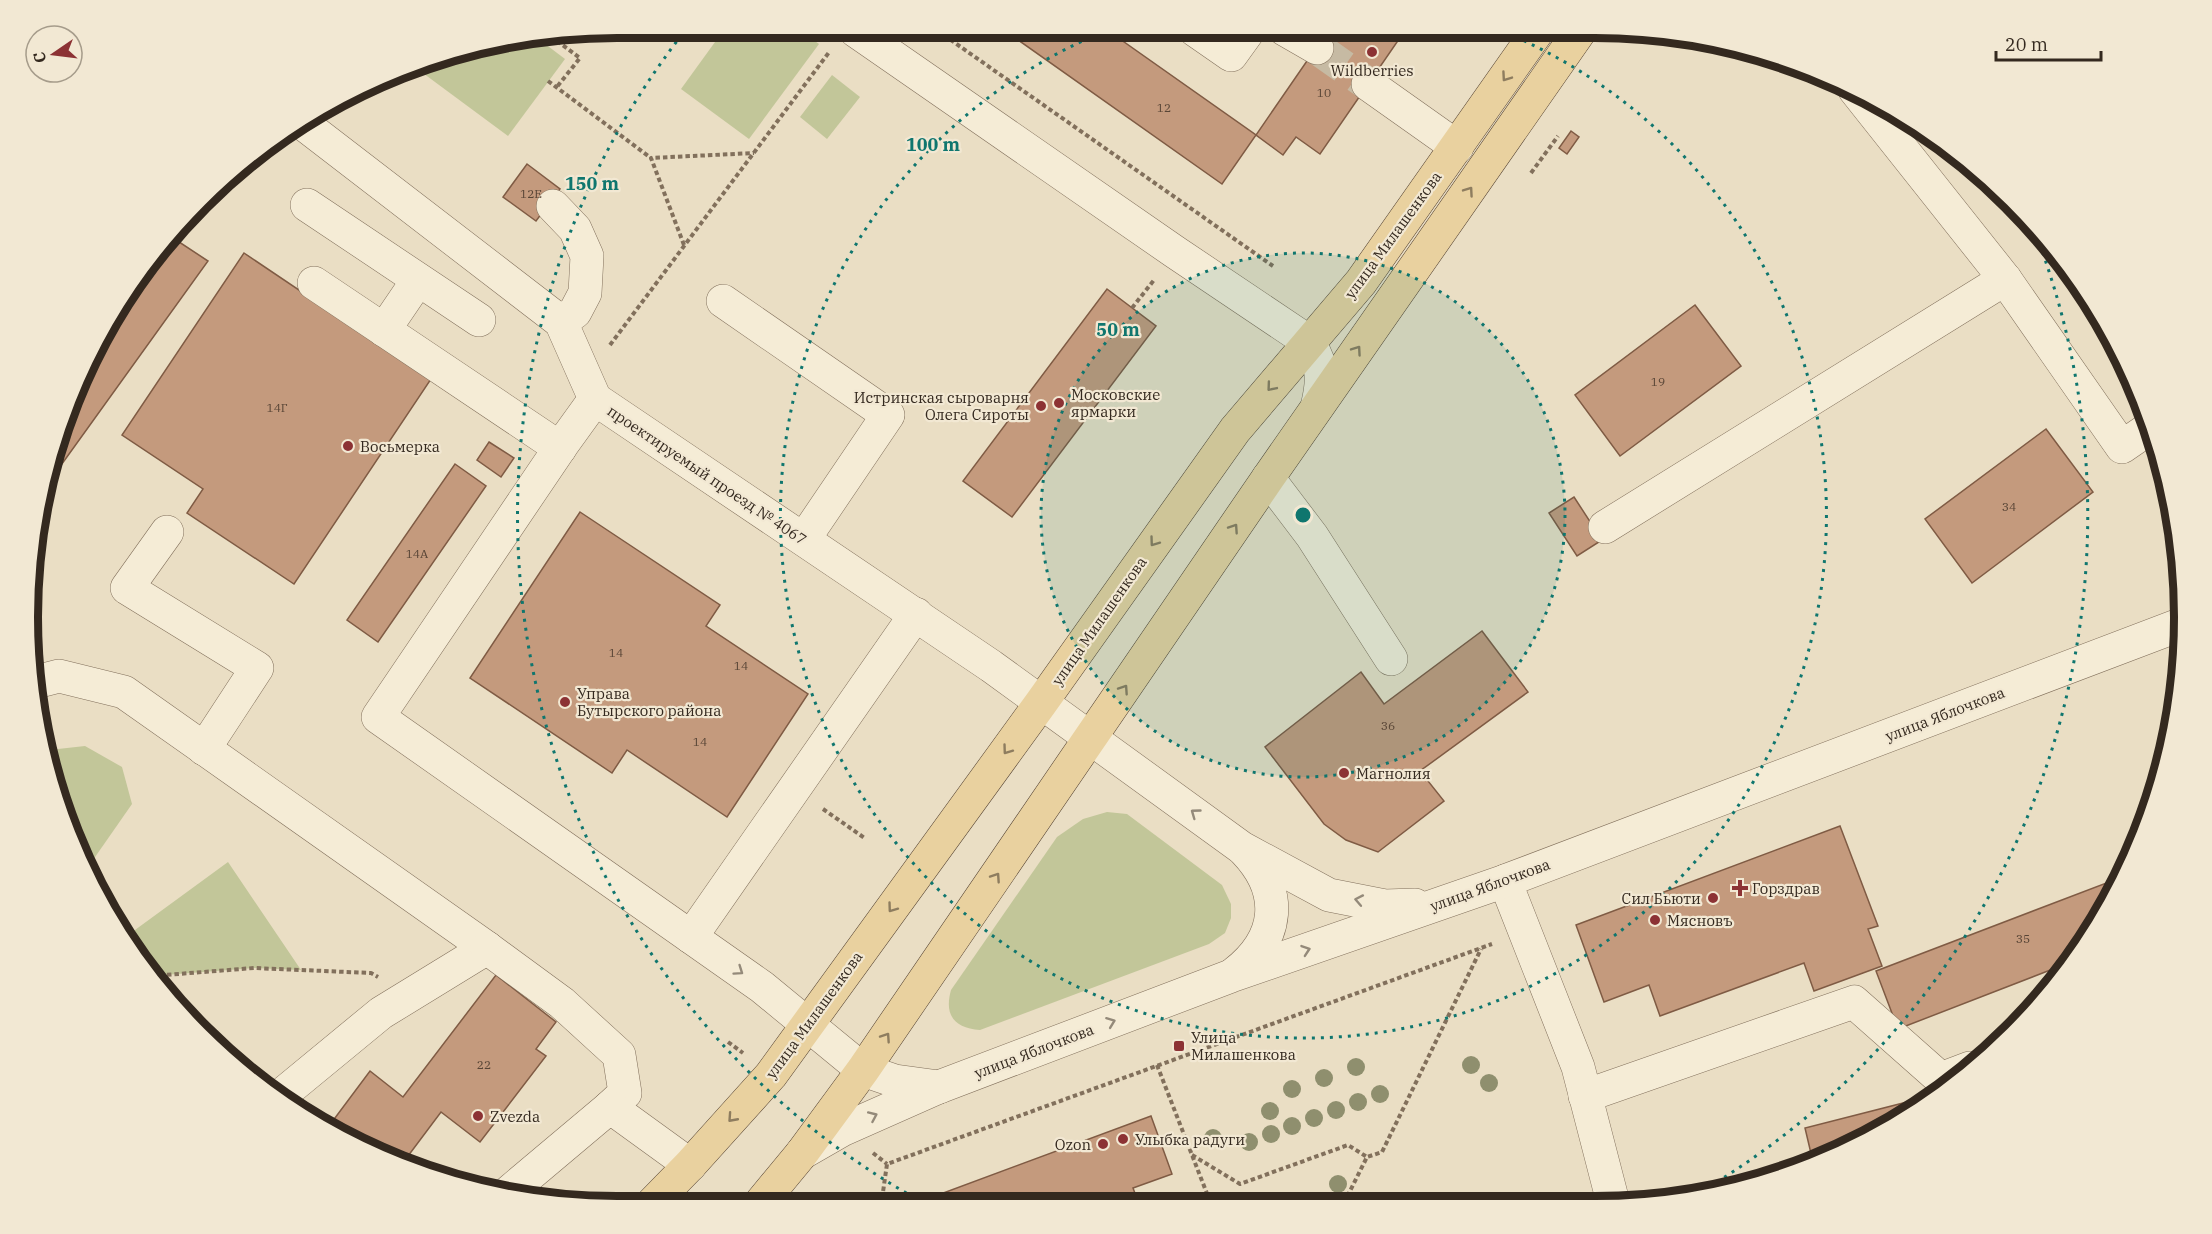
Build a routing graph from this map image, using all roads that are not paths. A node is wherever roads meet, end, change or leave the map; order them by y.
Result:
1 (1207, 38) edge
2 (1243, 38) edge
3 (1299, 38) edge
4 (1533, 38) edge
5 (1575, 38) edge
6 (862, 39) edge
7 (1317, 48) tunnel mouth
8 (1368, 84) tunnel mouth
9 (1867, 106) edge
10 (308, 127) edge
11 (1457, 147) junction
12 (307, 206) dead end
13 (553, 206) dead end
14 (2005, 279) junction
15 (418, 280) junction
16 (314, 283) dead end
17 (723, 301) dead end
18 (479, 321) dead end
19 (561, 322) junction
20 (384, 330) junction
21 (1309, 342) junction
22 (595, 399) junction
23 (1317, 407) junction
24 (2144, 432) edge
25 (560, 448) junction
26 (1268, 478) junction
27 (1605, 526) dead end
28 (167, 532) dead end
29 (804, 539) junction
30 (916, 614) junction
31 (2174, 627) edge
32 (1390, 659) dead end
33 (41, 681) edge
34 (1041, 703) junction
35 (1091, 738) junction
36 (204, 749) junction
37 (1242, 848) junction
38 (1505, 881) junction
39 (1438, 904) junction
40 (691, 937) junction
41 (487, 948) junction
42 (1231, 976) junction
43 (808, 1024) junction
44 (863, 1070) junction
45 (1949, 1076) edge
46 (939, 1087) junction
47 (285, 1092) edge
48 (1585, 1096) junction
49 (610, 1107) junction
50 (802, 1153) junction
51 (690, 1165) junction
52 (515, 1187) edge
53 (660, 1196) edge
54 (768, 1196) edge
55 (1611, 1196) edge

1 - 2 street
3 - 7 street
4 -> 11 main road, улица Милашенкова
23 -> 5 main road
6 - 21 street
8 - 11 street
9 - 14 street
10 - 19 street, проектируемый проезд № 4067
11 - 21 main road, улица Милашенкова
12 - 15 street
13 - 19 street
14 - 24 street
14 - 27 street
15 - 18 street
15 - 20 street
16 - 20 street
17 - 29 street
19 - 22 street, проектируемый проезд № 4067
20 - 25 street
21 - 23 street
21 -> 34 main road, улица Милашенкова
22 - 25 street
22 - 29 street, проектируемый проезд № 4067
23 - 26 main road
25 - 40 street
26 - 32 street
35 -> 26 main road
28 - 36 street
29 - 30 street, проектируемый проезд № 4067
30 - 34 street, проектируемый проезд № 4067
30 - 40 street
31 - 38 street, улица Яблочкова
33 - 36 street
34 - 35 street, проектируемый проезд № 4067
34 -> 43 main road, улица Милашенкова
37 -> 35 street, проектируемый проезд № 4067
44 -> 35 main road
36 - 41 street
39 -> 37 street
37 - 42 street
38 - 39 street, улица Яблочкова
38 - 48 street
42 -> 39 street, улица Яблочкова
40 -> 43 street
41 - 47 street
41 - 49 street
46 -> 42 street, улица Яблочкова
43 - 44 street
43 -> 51 main road, улица Милашенкова
44 - 46 street
44 - 50 main road
45 - 48 street
50 -> 46 street, улица Яблочкова
48 - 55 street
49 - 51 street
49 - 52 street
50 - 54 main road
51 - 53 main road, улица Милашенкова

